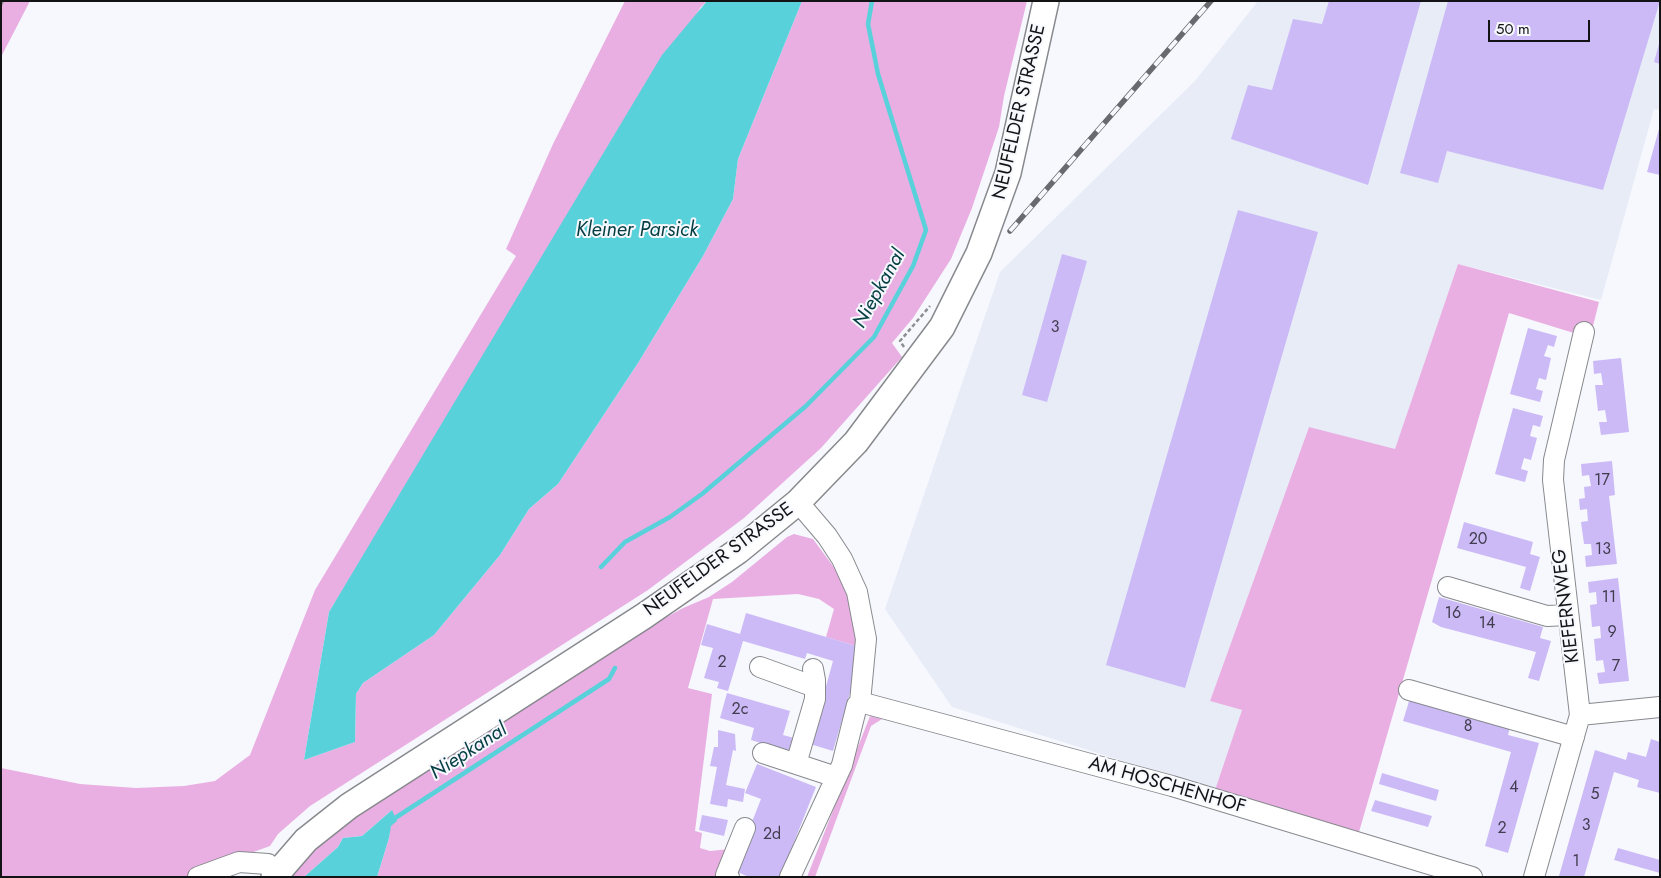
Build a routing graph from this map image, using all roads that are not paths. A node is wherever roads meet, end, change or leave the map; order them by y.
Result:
1 (1046, 1) edge
2 (1584, 332) dead end
3 (798, 502) junction
4 (1448, 587) dead end
5 (1568, 615) junction
6 (760, 667) dead end
7 (1409, 690) dead end
8 (860, 702) junction
9 (1660, 707) edge
10 (1580, 715) junction
11 (1574, 737) junction
12 (763, 753) dead end
13 (796, 764) junction
14 (836, 777) junction
15 (745, 828) dead end
16 (275, 875) edge
17 (198, 877) edge
18 (729, 877) edge
19 (790, 877) edge
20 (1472, 877) edge
21 (1534, 877) edge

1 - 3 main road, NEUFELDER STRASSE
2 - 5 street, KIEFERNWEG
3 - 8 street
3 - 16 main road, NEUFELDER STRASSE
4 - 5 street
5 - 10 street, KIEFERNWEG
6 - 13 street
7 - 11 street
8 - 14 street
8 - 20 street, AM HOSCHENHOF
9 - 10 street
10 - 11 street, KIEFERNWEG
11 - 21 street, KIEFERNWEG
12 - 13 street
13 - 14 street
14 - 19 street
15 - 18 street
16 - 17 street

